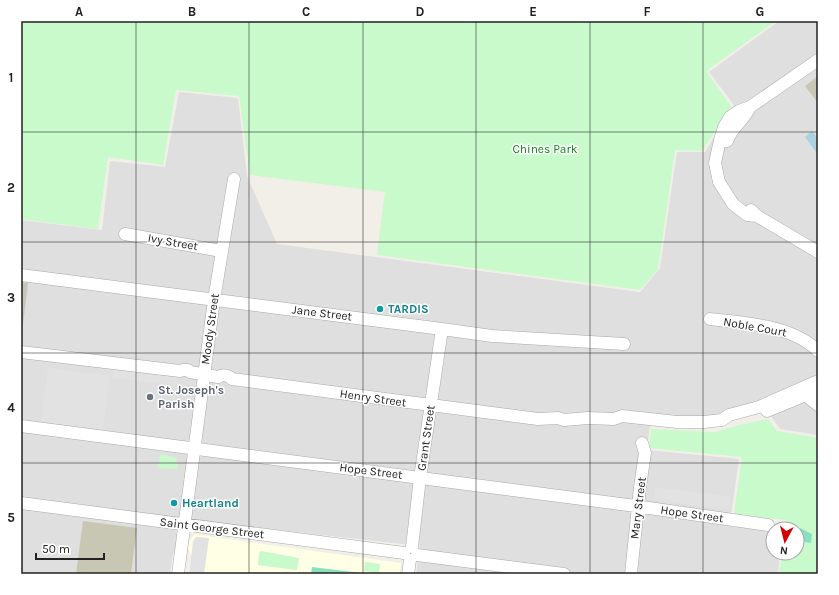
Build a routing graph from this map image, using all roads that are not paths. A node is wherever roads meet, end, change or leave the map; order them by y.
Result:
1 (818, 60) edge
2 (234, 179) dead end
3 (125, 234) dead end
4 (221, 251) junction
5 (818, 252) edge
6 (21, 274) edge
7 (214, 300) junction
8 (710, 319) dead end
9 (442, 329) junction
10 (624, 344) dead end
11 (818, 351) edge
12 (21, 352) edge
13 (204, 374) junction
14 (818, 380) edge
15 (818, 390) edge
16 (805, 396) junction
17 (430, 405) junction
18 (818, 405) edge
19 (722, 420) junction
20 (21, 426) edge
21 (642, 442) dead end
22 (195, 449) junction
23 (420, 478) junction
24 (21, 503) edge
25 (638, 507) junction
26 (184, 524) junction
27 (765, 525) edge
28 (411, 554) junction
29 (178, 574) edge
30 (408, 574) edge
31 (564, 574) edge
32 (631, 574) edge

1 - 5 street
2 - 4 street, Moody Street
3 - 4 street, Ivy Street
4 - 7 street, Moody Street
6 - 7 street, Jane Street
7 - 9 street, Jane Street
7 - 13 street, Moody Street
8 - 11 street, Noble Court
9 - 10 street, Jane Street
9 - 17 street, Grant Street
12 - 13 street, Henry Street
13 - 17 street, Henry Street
13 - 22 street, Moody Street
14 - 19 street
15 - 16 street
16 - 18 street
16 - 19 street
17 - 19 street, Henry Street
17 - 23 street, Grant Street
20 - 22 street, Hope Street
21 - 25 street, Mary Street
22 - 23 street, Hope Street
22 - 26 street, Moody Street
23 - 25 street, Hope Street
23 - 28 street, Grant Street
24 - 26 street, Saint George Street
25 - 27 street, Hope Street
25 - 32 street, Mary Street
26 - 28 street, Saint George Street
26 - 29 street, Moody Street
28 - 30 street, Grant Street
28 - 31 street, Saint George Street

